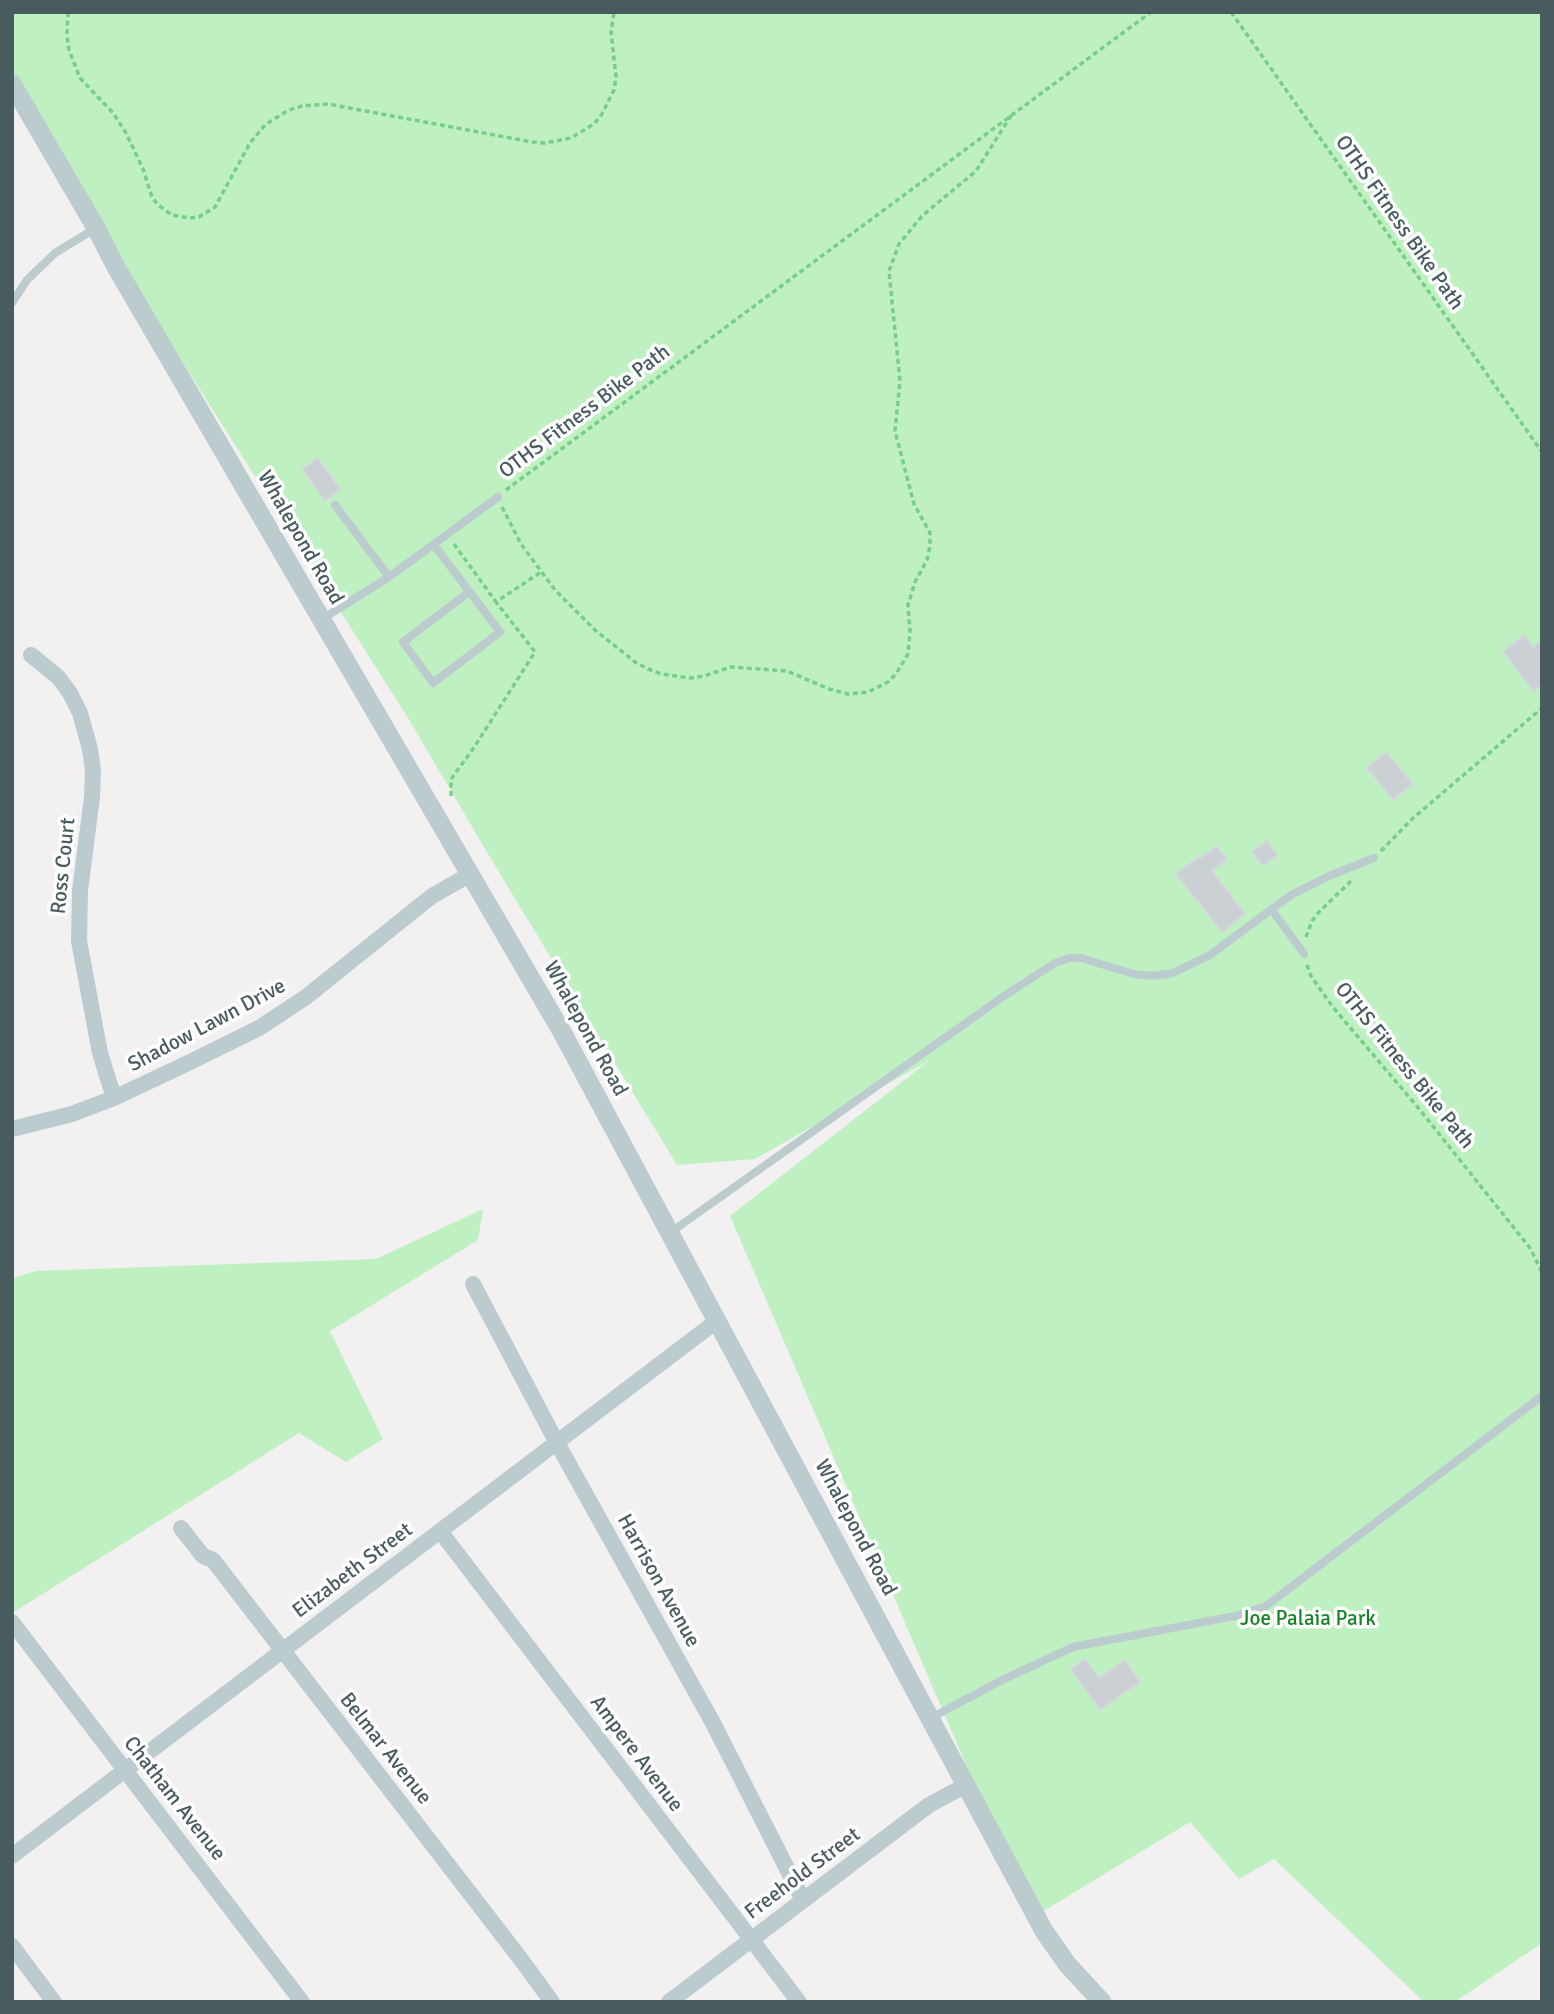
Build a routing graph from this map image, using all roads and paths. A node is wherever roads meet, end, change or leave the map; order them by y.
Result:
1 (68, 12) edge
2 (614, 12) edge
3 (1151, 12) edge
4 (1231, 12) edge
5 (12, 84) edge
6 (1012, 114) junction
7 (96, 228) junction
8 (12, 303) edge
9 (1542, 452) edge
10 (498, 496) junction
11 (335, 505) dead end
12 (447, 535) junction
13 (434, 545) junction
14 (541, 572) junction
15 (389, 577) junction
16 (469, 592) junction
17 (496, 602) junction
18 (322, 620) junction
19 (31, 656) dead end
20 (1542, 708) edge
21 (451, 796) dead end
22 (1374, 858) junction
23 (469, 875) junction
24 (1272, 910) junction
25 (1304, 954) junction
26 (114, 1098) junction
27 (12, 1129) edge
28 (670, 1232) junction
29 (1542, 1272) edge
30 (473, 1284) dead end
31 (718, 1320) junction
32 (1542, 1396) edge
33 (557, 1443) junction
34 (181, 1528) dead end
35 (440, 1531) junction
36 (12, 1622) edge
37 (282, 1651) junction
38 (930, 1718) junction
39 (125, 1770) junction
40 (966, 1785) junction
41 (12, 1856) edge
42 (803, 1900) junction
43 (751, 1939) junction
44 (12, 1946) edge
45 (54, 2002) edge
46 (302, 2002) edge
47 (552, 2002) edge
48 (669, 2002) edge
49 (799, 2002) edge
50 (1102, 2002) edge

1 - 2 path
3 - 6 path, OTHS Fitness Bike Path
4 - 9 path, OTHS Fitness Bike Path
5 - 7 street, Whalepond Road
6 - 10 path, OTHS Fitness Bike Path
6 - 14 path, OTHS Fitness Bike Path
7 - 8 lane
7 - 18 street, Whalepond Road
10 - 12 lane
10 - 14 path, OTHS Fitness Bike Path
11 - 15 lane
12 - 13 lane
12 - 17 path
13 - 15 lane
13 - 16 lane
14 - 17 path
15 - 18 lane
16 - 16 lane
17 - 21 path
18 - 23 street, Whalepond Road
19 - 26 street, Ross Court
20 - 22 path
22 - 24 lane
22 - 25 path
23 - 26 street, Shadow Lawn Drive
23 - 28 street, Whalepond Road
24 - 25 lane
24 - 28 lane
25 - 29 path, OTHS Fitness Bike Path
26 - 27 street, Shadow Lawn Drive
28 - 31 street, Whalepond Road
30 - 33 street, Harrison Avenue
31 - 33 street, Elizabeth Street
31 - 38 street, Whalepond Road
32 - 38 lane
33 - 35 street, Elizabeth Street
33 - 42 street, Harrison Avenue
34 - 37 street, Belmar Avenue
35 - 37 street, Elizabeth Street
35 - 43 street, Ampere Avenue
36 - 39 street, Chatham Avenue
37 - 39 street, Elizabeth Street
37 - 47 street, Belmar Avenue
38 - 40 street, Whalepond Road
39 - 41 street, Elizabeth Street
39 - 46 street, Chatham Avenue
40 - 42 street, Freehold Street
40 - 50 street, Whalepond Road
42 - 43 street, Freehold Street
43 - 48 street, Freehold Street
43 - 49 street, Ampere Avenue
44 - 45 street

